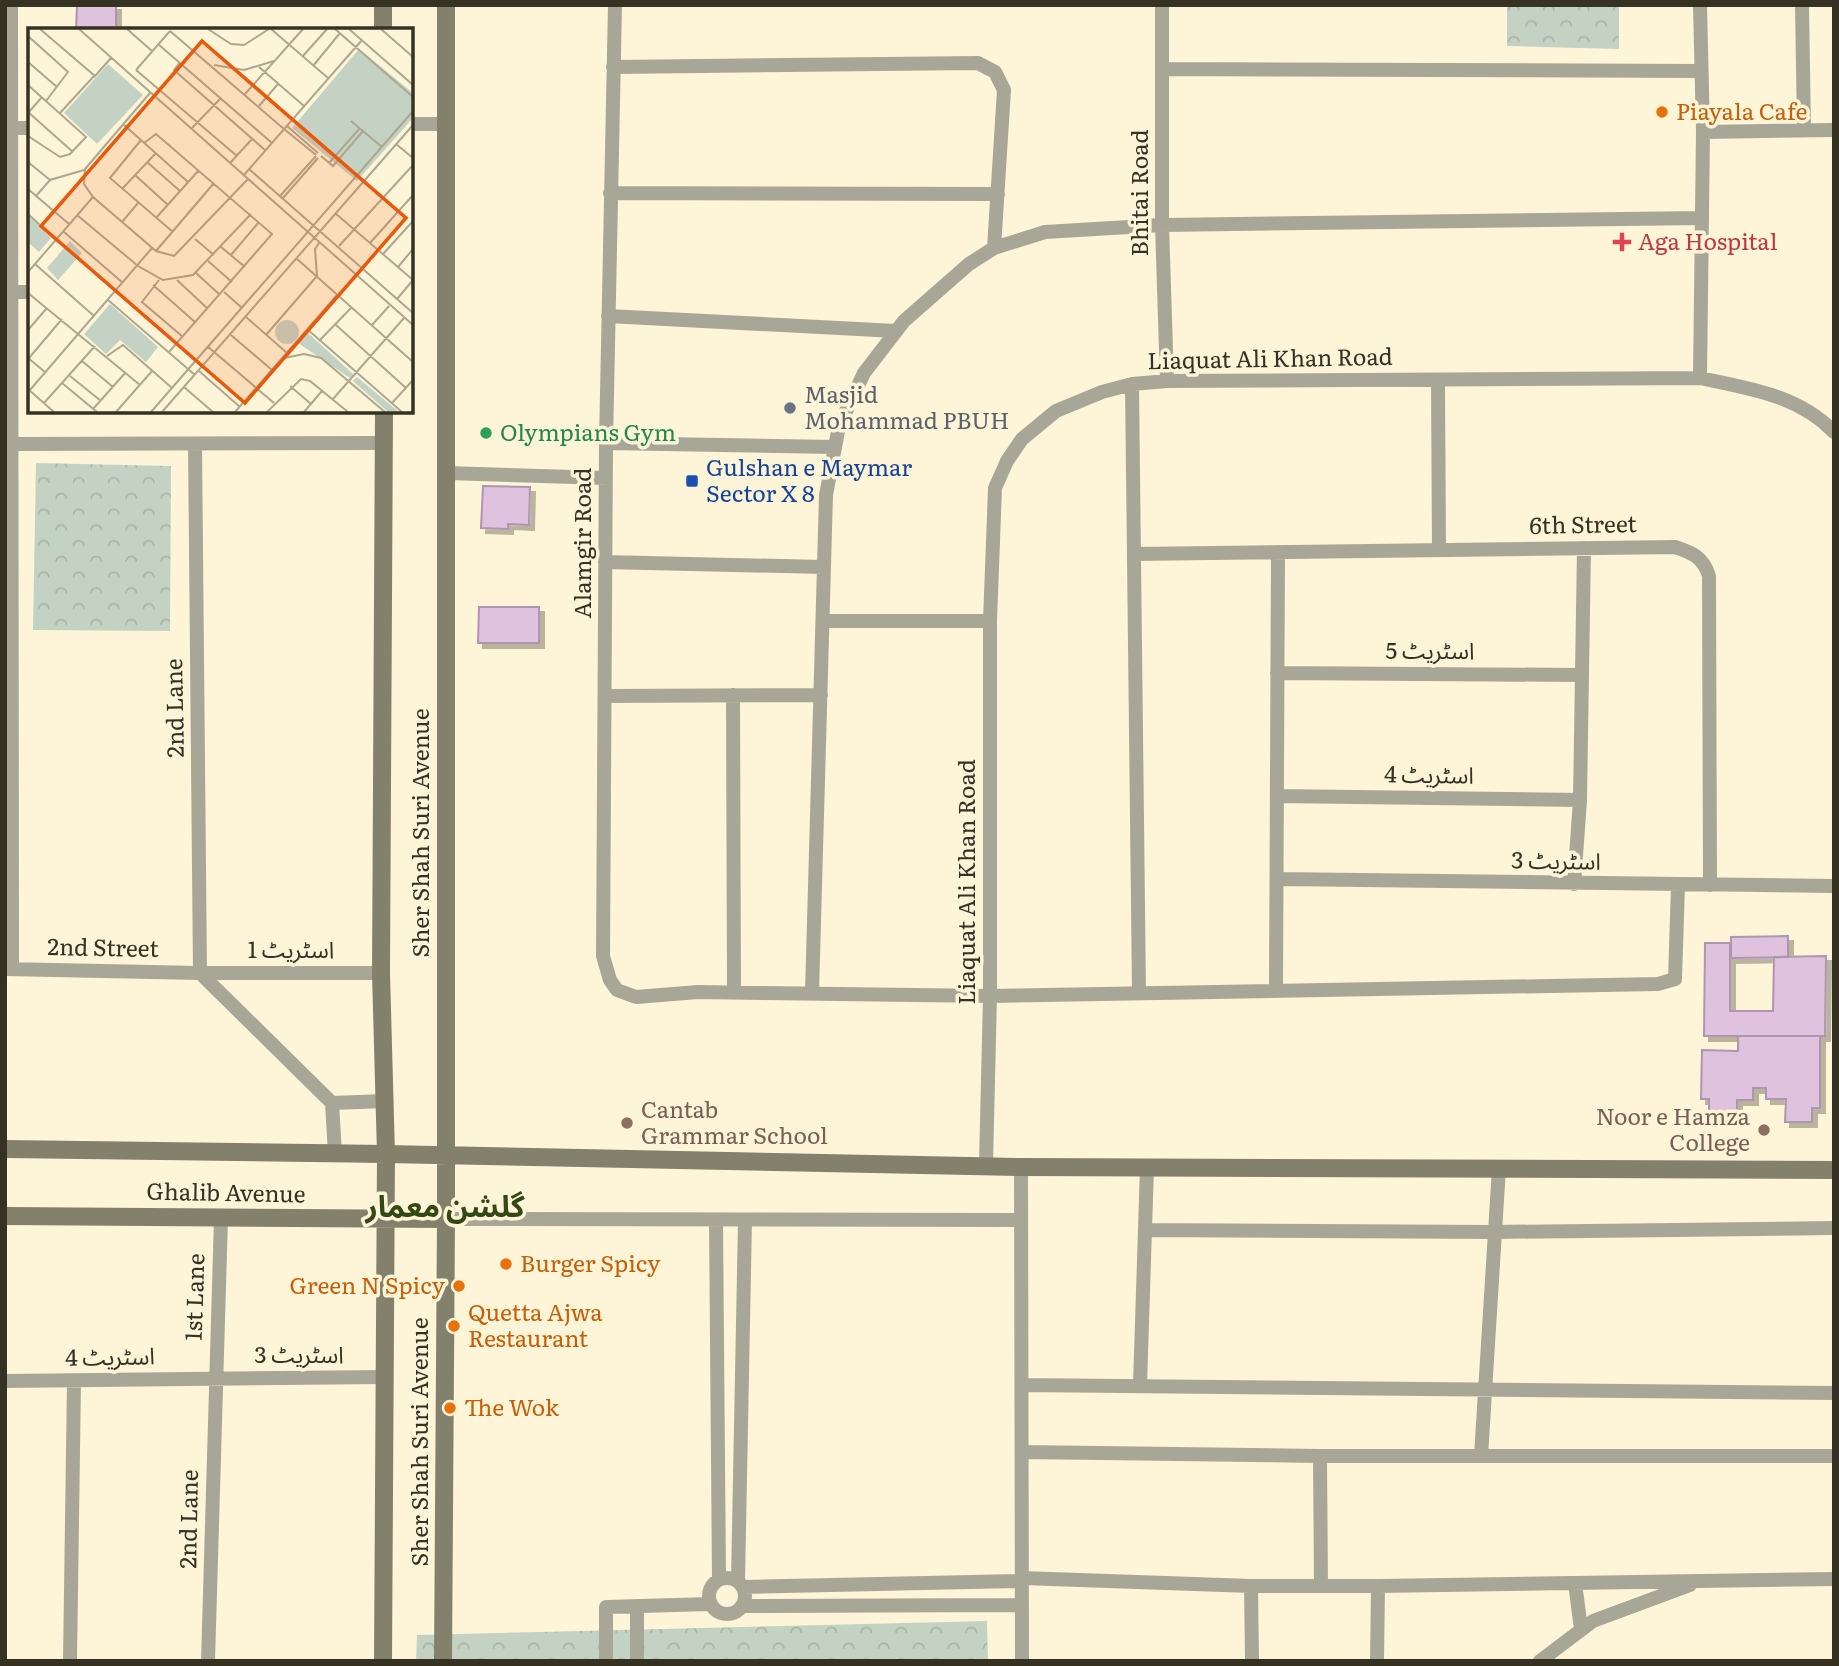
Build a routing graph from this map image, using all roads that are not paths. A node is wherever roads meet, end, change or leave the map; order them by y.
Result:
1 (11, 5) edge
2 (383, 5) edge
3 (446, 5) edge
4 (615, 5) edge
5 (1162, 5) edge
6 (1700, 5) edge
7 (1802, 5) edge
8 (383, 28) edge
9 (613, 67) junction
10 (1162, 69) junction
11 (1701, 71) junction
12 (413, 124) edge
13 (447, 124) junction
14 (8, 128) edge
15 (28, 128) edge
16 (1804, 130) junction
17 (1834, 130) edge
18 (1703, 132) junction
19 (610, 193) junction
20 (998, 194) junction
21 (1701, 218) junction
22 (1162, 225) junction
23 (994, 248) junction
24 (12, 292) junction
25 (28, 292) edge
26 (608, 316) junction
27 (897, 331) junction
28 (1700, 378) junction
29 (1437, 380) junction
30 (1167, 381) junction
31 (1132, 384) junction
32 (8, 398) edge
33 (384, 413) edge
34 (1834, 432) edge
35 (384, 443) junction
36 (606, 443) junction
37 (12, 444) junction
38 (195, 444) junction
39 (835, 447) junction
40 (447, 473) junction
41 (606, 478) junction
42 (9, 527) edge
43 (1584, 548) junction
44 (1439, 550) junction
45 (1278, 552) junction
46 (1134, 554) junction
47 (605, 562) junction
48 (824, 567) junction
49 (822, 621) junction
50 (990, 621) junction
51 (9, 656) edge
52 (1277, 673) junction
53 (1582, 675) junction
54 (733, 695) junction
55 (821, 695) junction
56 (605, 696) junction
57 (1278, 796) junction
58 (1580, 800) junction
59 (1278, 879) junction
60 (1574, 884) junction
61 (1678, 885) junction
62 (1710, 885) junction
63 (1834, 886) edge
64 (9, 969) edge
65 (200, 973) junction
66 (382, 973) junction
67 (1276, 990) junction
68 (734, 993) junction
69 (812, 993) junction
70 (1139, 993) junction
71 (990, 996) junction
72 (385, 1101) junction
73 (332, 1103) junction
74 (5, 1149) edge
75 (335, 1154) junction
76 (386, 1154) junction
77 (445, 1156) junction
78 (986, 1164) junction
79 (1021, 1167) junction
80 (1147, 1167) junction
81 (1499, 1168) junction
82 (1834, 1170) edge
83 (5, 1216) edge
84 (221, 1218) junction
85 (385, 1219) junction
86 (446, 1219) junction
87 (716, 1220) junction
88 (744, 1220) junction
89 (1021, 1220) junction
90 (1834, 1228) edge
91 (1145, 1230) junction
92 (1494, 1232) junction
93 (384, 1377) junction
94 (215, 1378) junction
95 (5, 1381) edge
96 (74, 1381) junction
97 (1021, 1385) junction
98 (1140, 1385) junction
99 (1483, 1388) junction
100 (1834, 1393) edge
101 (1022, 1452) junction
102 (1320, 1456) junction
103 (1481, 1456) junction
104 (1834, 1456) edge
105 (1834, 1578) edge
106 (719, 1579) junction
107 (1022, 1580) junction
108 (1701, 1581) junction
109 (1575, 1583) junction
110 (741, 1584) junction
111 (1251, 1586) junction
112 (1321, 1586) junction
113 (1378, 1586) junction
114 (710, 1604) junction
115 (1022, 1605) junction
116 (637, 1606) junction
117 (742, 1606) junction
118 (1581, 1629) junction
119 (70, 1661) edge
120 (208, 1661) edge
121 (383, 1661) edge
122 (443, 1661) edge
123 (606, 1661) edge
124 (637, 1661) edge
125 (1022, 1661) edge
126 (1252, 1661) edge
127 (1377, 1661) edge
128 (1540, 1661) edge

1 - 14 street
2 - 8 street
3 - 13 street, Sher Shah Suri Avenue
4 - 9 street, Alamgir Road
5 - 10 street, Bhitai Road
6 - 11 street
7 - 16 street
9 - 19 street, Alamgir Road
9 - 20 street
10 - 11 street
10 - 22 street, Bhitai Road
11 - 18 street
12 - 13 street
13 - 40 street, Sher Shah Suri Avenue
14 - 15 street
14 - 24 street
16 - 17 street
16 - 18 street
18 - 21 street
19 - 20 street
19 - 26 street, Alamgir Road
20 - 23 street
21 - 22 street
21 - 28 street
22 - 23 street
22 - 30 street, Bhitai Road
23 - 27 street
24 - 25 street
24 - 32 street
26 - 27 street
26 - 36 street, Alamgir Road
27 - 39 street
28 - 29 street, Liaquat Ali Khan Road
28 - 34 street, Liaquat Ali Khan Road
29 - 30 street, Liaquat Ali Khan Road
29 - 44 street
30 - 31 street, Liaquat Ali Khan Road
31 - 46 street
31 - 50 street, Liaquat Ali Khan Road
32 - 37 street
33 - 35 street, Sher Shah Suri Avenue
35 - 38 street
35 - 66 street, Sher Shah Suri Avenue
36 - 39 street
36 - 41 street, Alamgir Road
37 - 38 street
37 - 42 street
38 - 65 street, 2nd Lane
39 - 48 street
40 - 41 street
40 - 77 street, Sher Shah Suri Avenue
41 - 47 street, Alamgir Road
42 - 51 street
43 - 44 street, 6th Street
43 - 53 street
43 - 62 street, 6th Street
44 - 45 street, 6th Street
45 - 46 street, 6th Street
45 - 52 street
46 - 70 street
47 - 48 street
47 - 56 street, Alamgir Road
48 - 49 street
49 - 50 street
49 - 55 street
50 - 71 street, Liaquat Ali Khan Road
51 - 64 street
52 - 53 street, اسٹریٹ 5
52 - 57 street
53 - 58 street
54 - 55 street
54 - 56 street
54 - 68 street
55 - 69 street
56 - 68 street, Alamgir Road
57 - 58 street, اسٹریٹ 4
57 - 59 street
58 - 60 street
59 - 60 street, اسٹریٹ 3
59 - 67 street
60 - 61 street, اسٹریٹ 3
61 - 62 street, اسٹریٹ 3
61 - 67 street
62 - 63 street, اسٹریٹ 3
64 - 65 street, 2nd Street
65 - 66 street, اسٹریٹ 1
65 - 73 street
66 - 72 street, Sher Shah Suri Avenue
67 - 70 street
68 - 69 street
69 - 71 street
70 - 71 street
71 - 78 street, Liaquat Ali Khan Road
72 - 73 street
72 - 76 street, Sher Shah Suri Avenue
73 - 75 street
74 - 75 street, Ghalib Avenue
75 - 76 street, Ghalib Avenue
76 - 77 street, Ghalib Avenue
76 - 85 street, Sher Shah Suri Avenue
77 - 78 street, Ghalib Avenue
77 - 86 street, Sher Shah Suri Avenue
78 - 79 street, Ghalib Avenue
79 - 80 street, Ghalib Avenue
79 - 89 street
80 - 81 street, Ghalib Avenue
80 - 91 street
81 - 82 street, Ghalib Avenue
81 - 92 street
83 - 84 street, Ghalib Avenue
84 - 85 street, Ghalib Avenue
84 - 94 street, 1st Lane
85 - 86 street, Ghalib Avenue
85 - 93 street, Sher Shah Suri Avenue
86 - 87 street
86 - 122 street, Sher Shah Suri Avenue
87 - 88 street
87 - 106 street
88 - 89 street
88 - 110 street
89 - 97 street
90 - 92 street
91 - 92 street
91 - 98 street
92 - 99 street
93 - 94 street, اسٹریٹ 3
93 - 121 street, Sher Shah Suri Avenue
94 - 96 street, اسٹریٹ 4
94 - 120 street, 2nd Lane
95 - 96 street, اسٹریٹ 4
96 - 119 street
97 - 98 street
97 - 101 street
98 - 99 street
99 - 100 street
99 - 103 street
101 - 102 street
101 - 107 street
102 - 103 street
102 - 112 street
103 - 104 street
105 - 108 street
106 - 110 street
106 - 114 street
107 - 110 street
107 - 111 street
107 - 115 street
108 - 109 street
108 - 118 street
109 - 113 street
109 - 118 street
110 - 117 street
111 - 112 street
111 - 126 street
112 - 113 street
113 - 127 street
114 - 116 street
114 - 117 street
115 - 117 street
115 - 125 street
116 - 123 street
116 - 124 street
118 - 128 street

